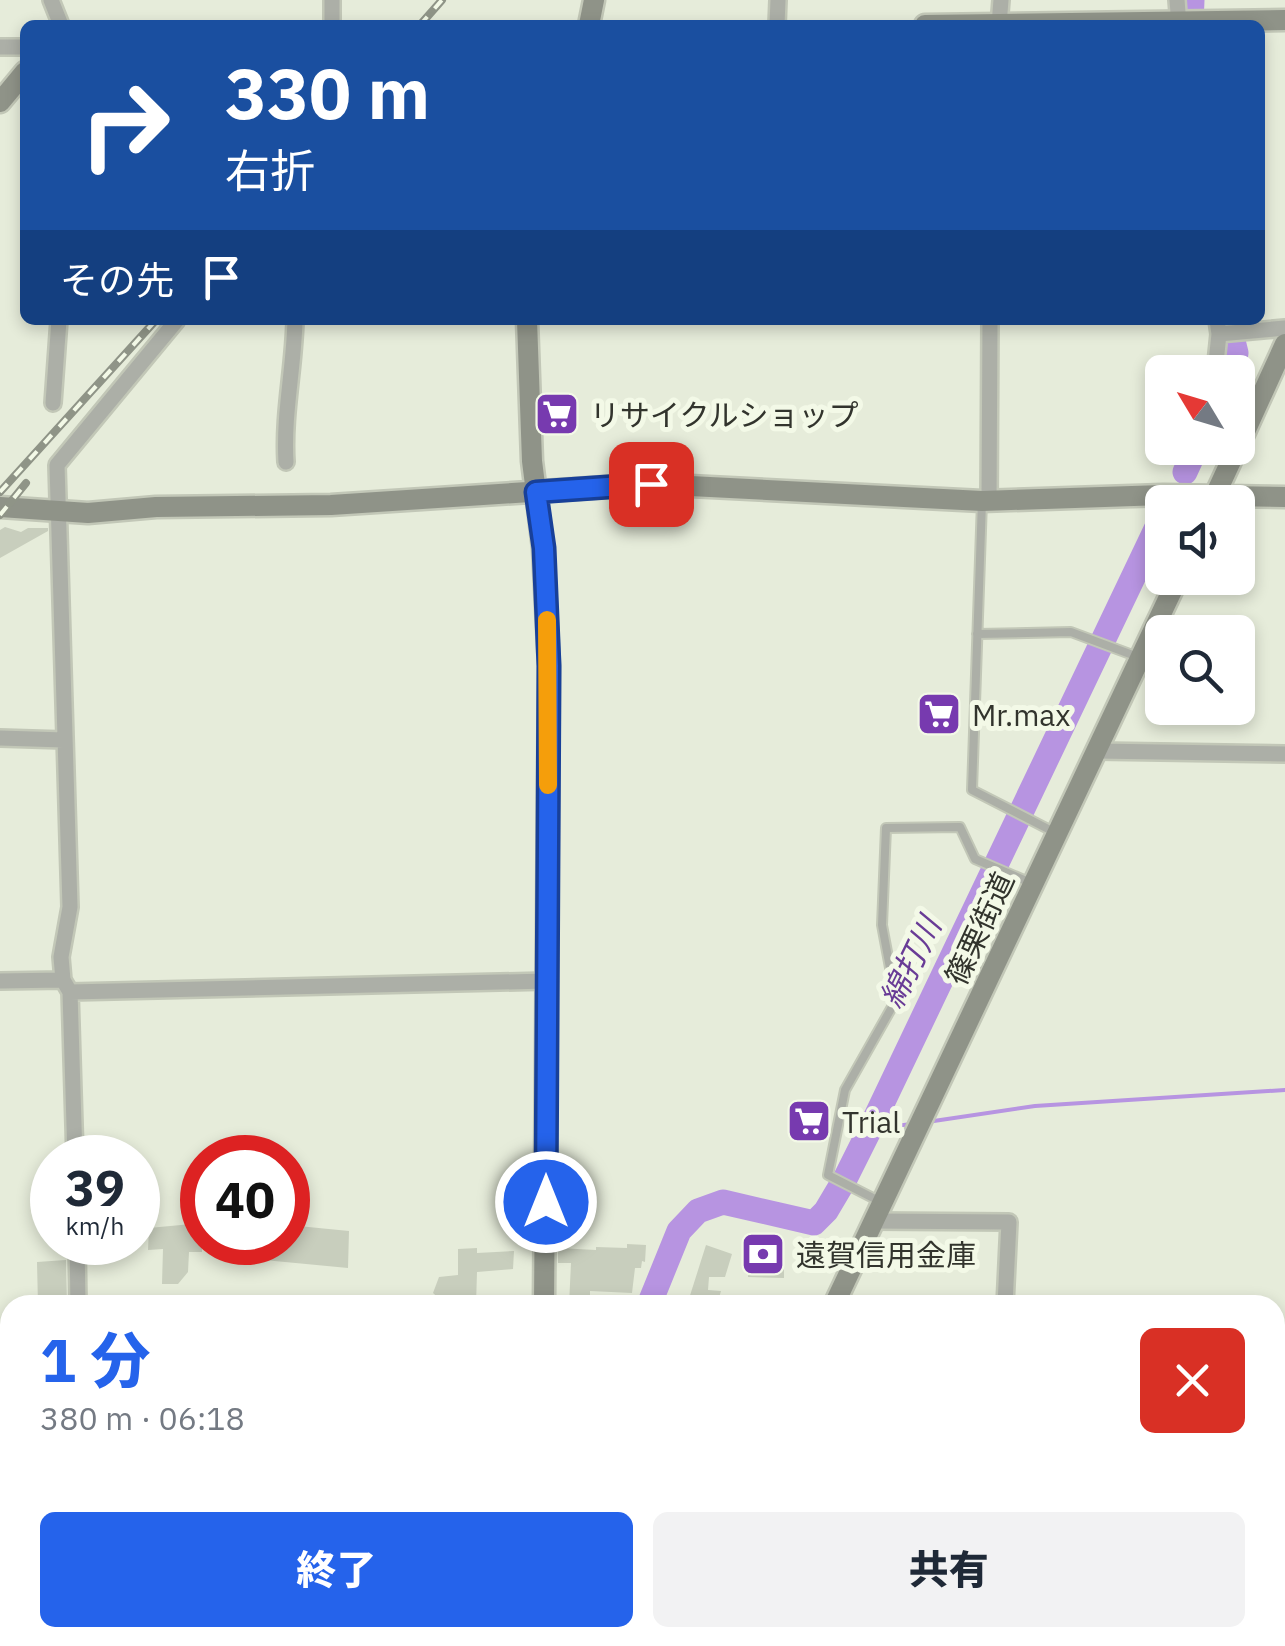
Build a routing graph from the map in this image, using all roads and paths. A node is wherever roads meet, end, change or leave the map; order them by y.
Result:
1 (1180, 16) edge
2 (1090, 20) edge
3 (1285, 20) edge
4 (20, 78) edge
5 (0, 102) edge
6 (58, 325) edge
7 (173, 325) edge
8 (295, 325) edge
9 (526, 325) edge
10 (990, 325) edge
11 (1285, 328) edge
12 (1224, 330) edge
13 (1285, 344) edge
14 (1219, 355) edge
15 (1255, 390) edge
16 (53, 403) dead end
17 (286, 462) dead end
18 (536, 492) junction
19 (1145, 497) edge
20 (1285, 497) edge
21 (1255, 498) edge
22 (985, 501) junction
23 (0, 507) edge
24 (60, 509) junction
25 (1170, 595) edge
26 (977, 634) junction
27 (1140, 658) junction
28 (0, 738) edge
29 (64, 740) junction
30 (1097, 751) junction
31 (1285, 754) edge
32 (1058, 834) junction
33 (1033, 884) junction
34 (0, 981) edge
35 (547, 982) junction
36 (67, 986) junction
37 (74, 1135) edge
38 (878, 1212) junction
39 (77, 1265) edge
40 (78, 1295) edge
41 (544, 1295) edge
42 (839, 1295) edge
43 (1006, 1295) edge

1 - 2 street
1 - 3 street
4 - 5 street
6 - 16 street
7 - 24 street
8 - 17 street
9 - 18 street
10 - 22 street
11 - 12 street
12 - 14 street
13 - 15 street
18 - 22 street
18 - 24 street
18 - 35 street
19 - 22 street
20 - 21 street
22 - 26 lane
23 - 24 street
24 - 29 street
25 - 27 street, 篠栗街道
26 - 27 lane
26 - 32 lane
27 - 30 street, 篠栗街道
28 - 29 street
29 - 36 street
30 - 31 street
30 - 32 street, 篠栗街道
32 - 33 street, 篠栗街道
33 - 38 street, 篠栗街道
33 - 38 lane
34 - 36 street
35 - 36 street
35 - 41 street
36 - 37 street
38 - 42 street, 篠栗街道
38 - 43 street
39 - 40 street

